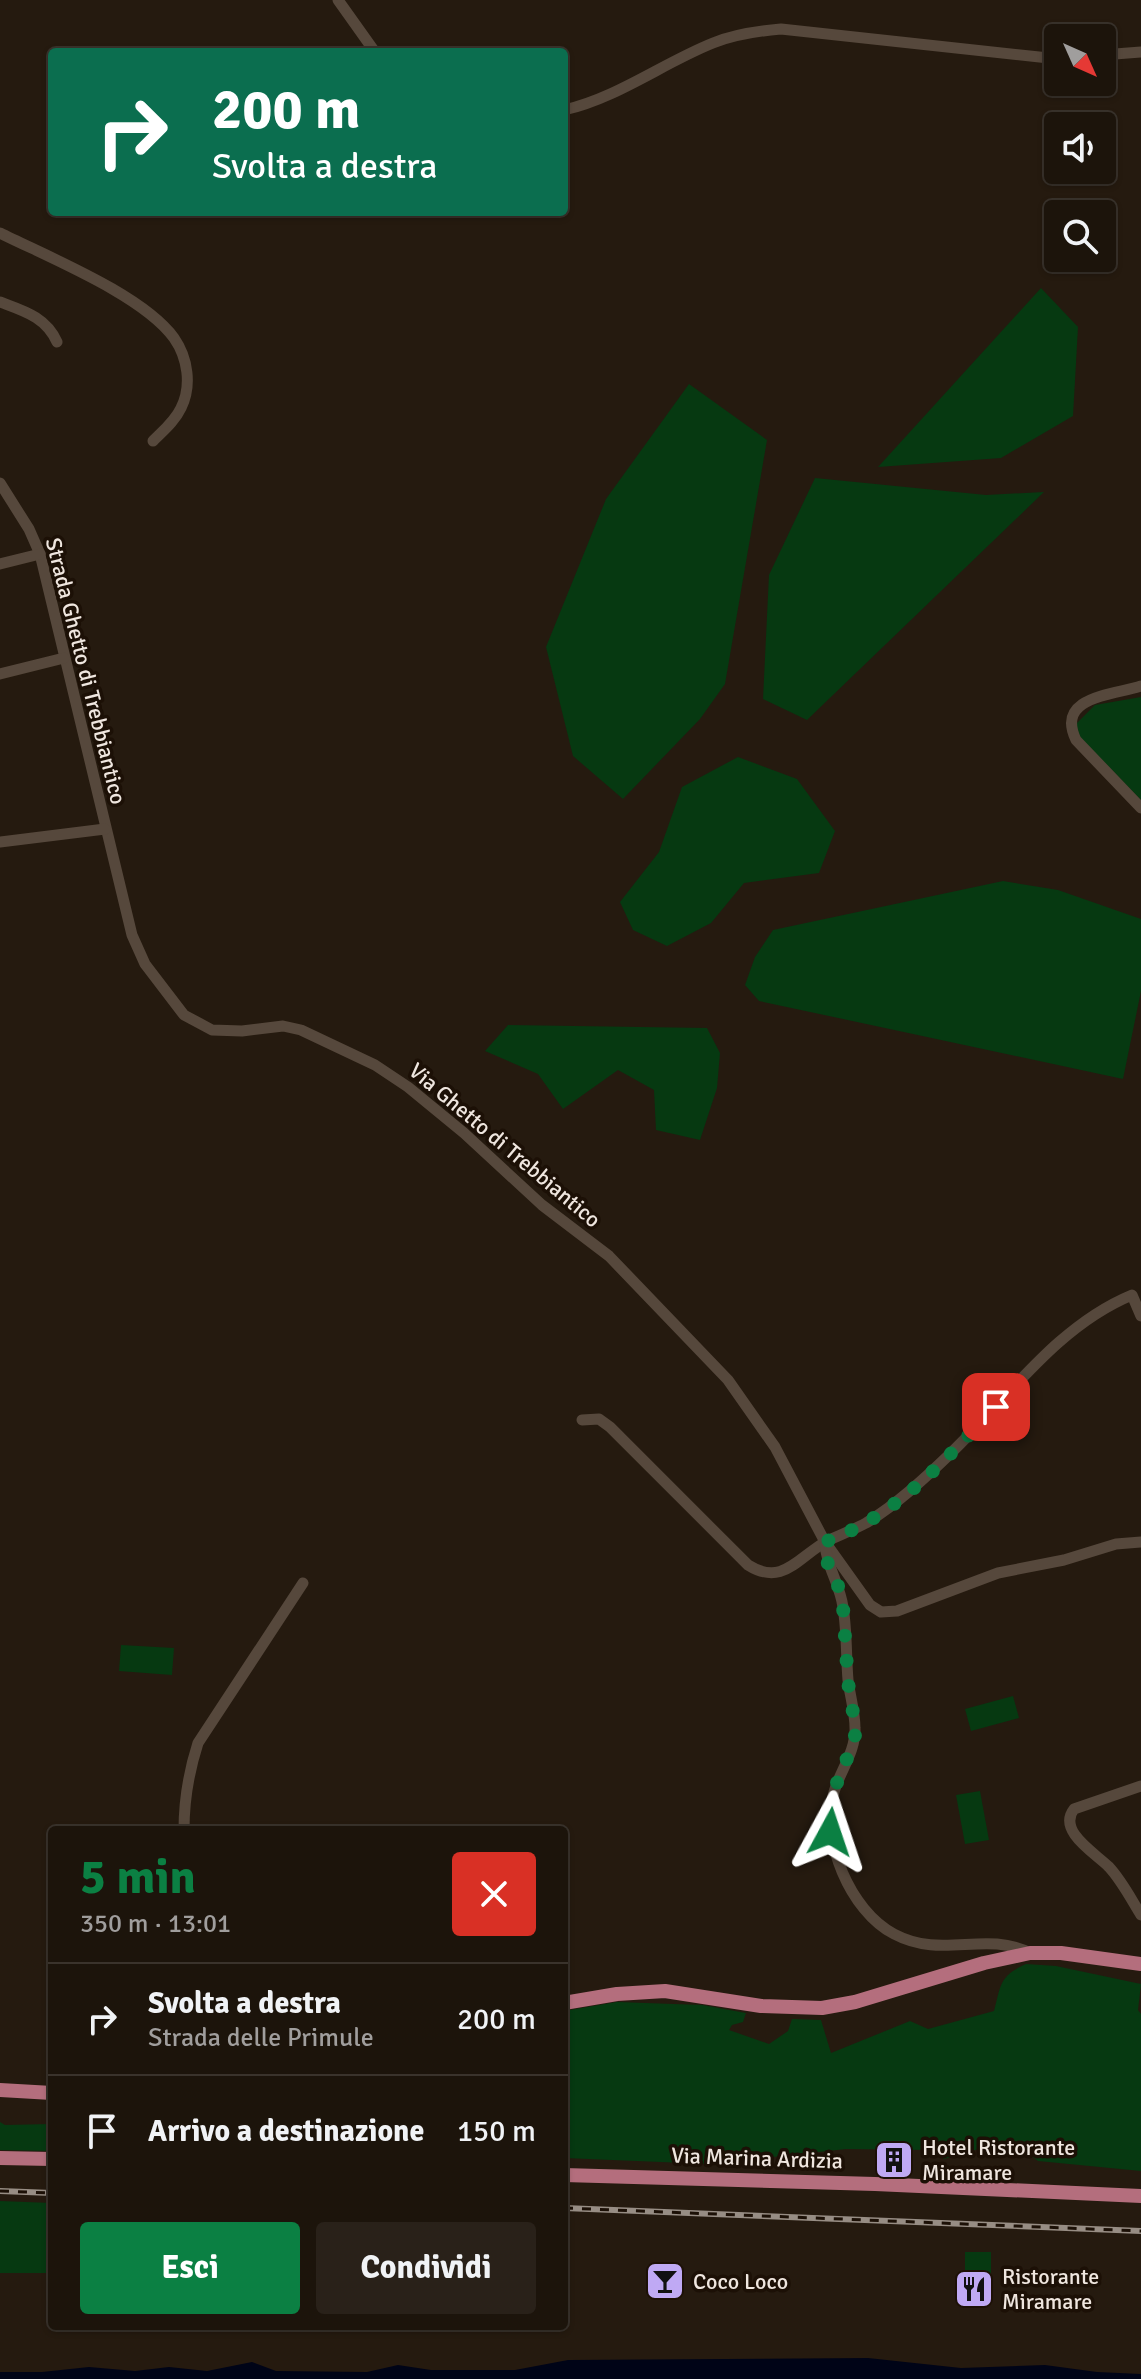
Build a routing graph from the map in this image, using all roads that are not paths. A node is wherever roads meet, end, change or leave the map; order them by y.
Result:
1 (338, 0) edge
2 (372, 48) edge
3 (1141, 52) edge
4 (1116, 54) edge
5 (1044, 57) edge
6 (568, 109) edge
7 (0, 233) edge
8 (0, 302) edge
9 (57, 342) dead end
10 (153, 441) dead end
11 (0, 483) edge
12 (40, 554) junction
13 (0, 564) edge
14 (64, 658) junction
15 (0, 674) edge
16 (1141, 686) edge
17 (1141, 808) edge
18 (105, 829) junction
19 (0, 842) edge
20 (1141, 1316) edge
21 (582, 1420) dead end
22 (825, 1542) junction
23 (1141, 1542) edge
24 (303, 1583) dead end
25 (1141, 1786) edge
26 (184, 1826) edge
27 (1141, 1915) edge
28 (1030, 1953) junction
29 (1141, 1964) edge
30 (568, 2002) edge
31 (0, 2090) edge
32 (48, 2093) edge
33 (0, 2158) edge
34 (48, 2159) edge
35 (568, 2175) edge
36 (1141, 2196) edge

1 - 2 street
3 - 4 street
5 - 6 street
7 - 10 street
8 - 9 street
11 - 12 street, Strada Ghetto di Trebbiantico
12 - 13 street
12 - 14 street, Strada Ghetto di Trebbiantico
14 - 15 street
14 - 18 street, Strada Ghetto di Trebbiantico
16 - 17 street
18 - 19 street
18 - 22 street, Via Ghetto di Trebbiantico
20 - 22 street
21 - 22 street
22 - 23 street
22 - 28 street
24 - 26 street
25 - 27 street
28 - 29 main road
28 - 30 main road
31 - 32 main road
33 - 34 main road
35 - 36 main road, Via Marina Ardizia

